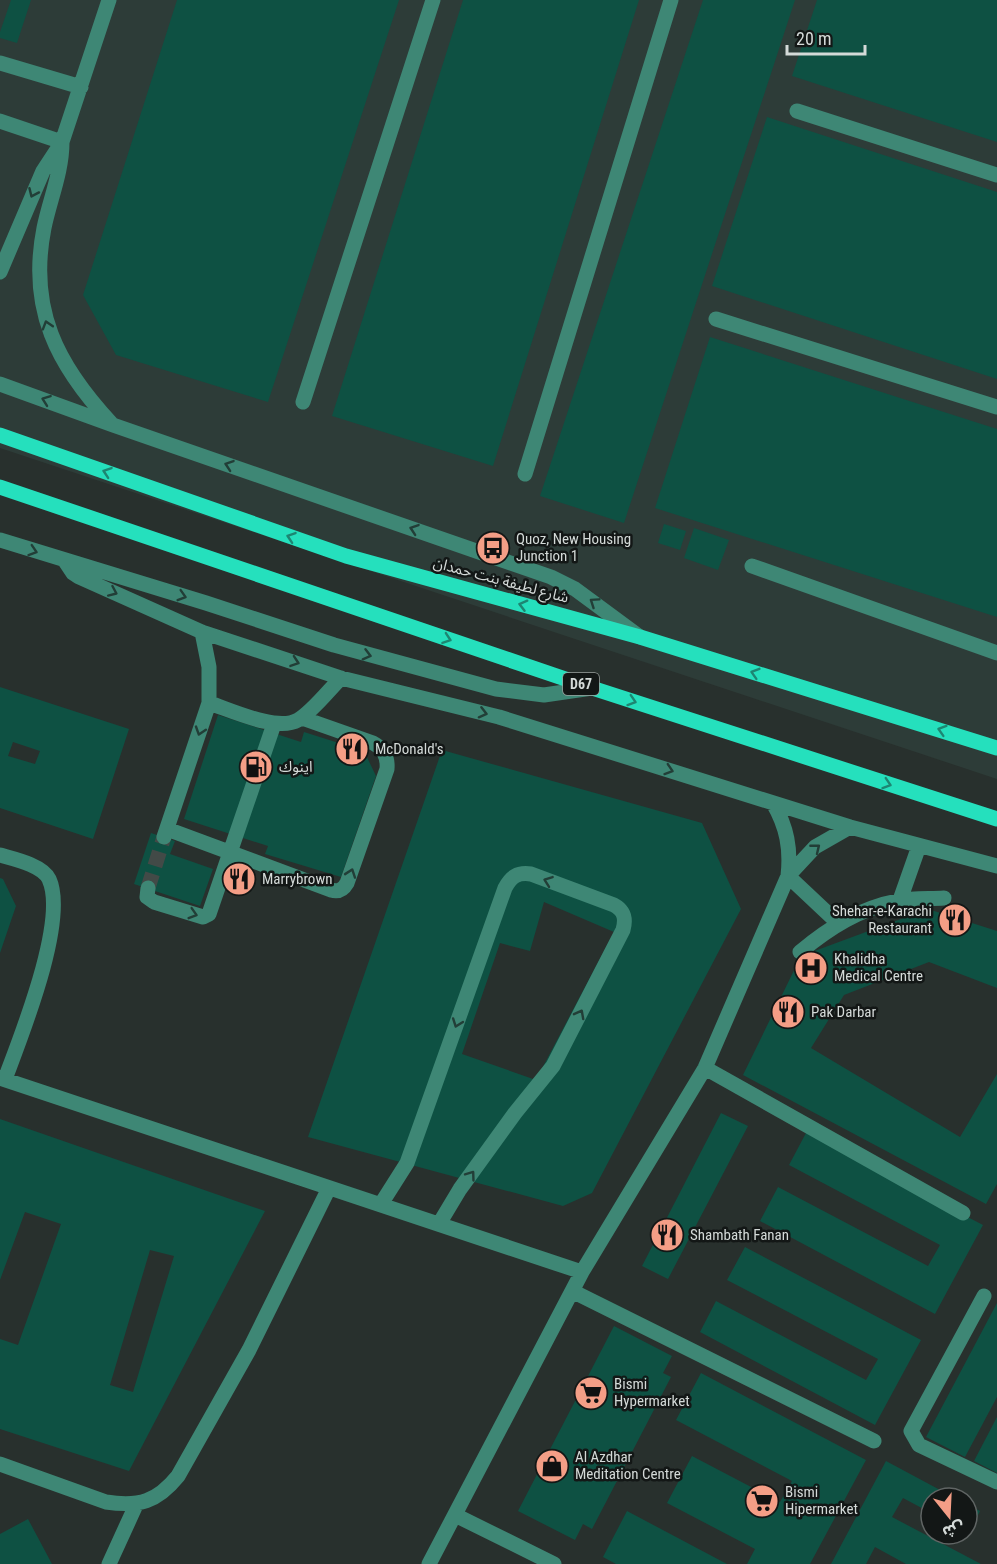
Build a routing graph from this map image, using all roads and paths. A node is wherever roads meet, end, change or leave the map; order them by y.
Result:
1 (109, 0) edge
2 (433, 0) edge
3 (671, 0) edge
4 (0, 63) edge
5 (81, 87) junction
6 (797, 111) dead end
7 (0, 121) edge
8 (62, 142) junction
9 (997, 175) edge
10 (0, 272) edge
11 (716, 319) dead end
12 (0, 384) edge
13 (303, 402) dead end
14 (997, 407) edge
15 (113, 425) junction
16 (0, 435) edge
17 (525, 474) dead end
18 (0, 487) edge
19 (0, 540) edge
20 (65, 561) junction
21 (752, 566) dead end
22 (201, 632) junction
23 (640, 637) junction
24 (997, 652) edge
25 (341, 678) junction
26 (592, 688) junction
27 (209, 703) junction
28 (302, 718) junction
29 (274, 724) junction
30 (997, 748) edge
31 (773, 803) junction
32 (997, 819) edge
33 (850, 827) junction
34 (919, 846) junction
35 (230, 852) junction
36 (0, 855) edge
37 (997, 866) edge
38 (788, 876) junction
39 (147, 888) dead end
40 (944, 898) dead end
41 (900, 900) junction
42 (838, 923) junction
43 (800, 952) dead end
44 (705, 1068) junction
45 (3, 1078) edge
46 (329, 1188) junction
47 (381, 1204) junction
48 (963, 1213) dead end
49 (439, 1224) junction
50 (582, 1272) junction
51 (572, 1291) junction
52 (984, 1296) dead end
53 (874, 1441) dead end
54 (0, 1464) edge
55 (997, 1482) edge
56 (136, 1505) junction
57 (455, 1515) junction
58 (109, 1564) edge
59 (429, 1564) edge
60 (554, 1564) edge

1 - 5 street
2 - 13 street
3 - 17 street
4 - 5 street
5 - 8 street
6 - 9 street
7 - 8 street
8 -> 10 street
15 -> 8 street
11 - 14 street
15 -> 12 street
23 -> 15 street
23 -> 16 main road, شارع لطيفة بنت حمدان
18 -> 26 main road, D67
19 -> 20 street
20 -> 22 street
20 -> 26 street
21 - 24 street
22 -> 25 street
22 - 27 street
30 -> 23 main road, شارع لطيفة بنت حمدان
25 - 28 street
25 -> 31 street
26 -> 32 main road, D67
27 - 29 street
27 -> 35 street
28 - 29 street
35 -> 28 street
29 - 35 street
31 - 33 street
31 - 38 street
33 - 34 street
38 -> 33 street
34 - 37 street
34 - 41 street
39 -> 35 street
36 - 45 street
38 - 42 street
38 - 44 street
40 - 41 street
41 - 42 street
42 - 43 street
44 - 48 street
44 - 50 street
45 - 46 street
46 - 47 street
46 - 56 street
47 - 49 street
49 -> 47 street
49 - 50 street
50 - 51 street
51 - 53 street
51 - 57 street
52 - 55 street
54 - 56 street
56 - 58 street
57 - 59 street
57 - 60 street

